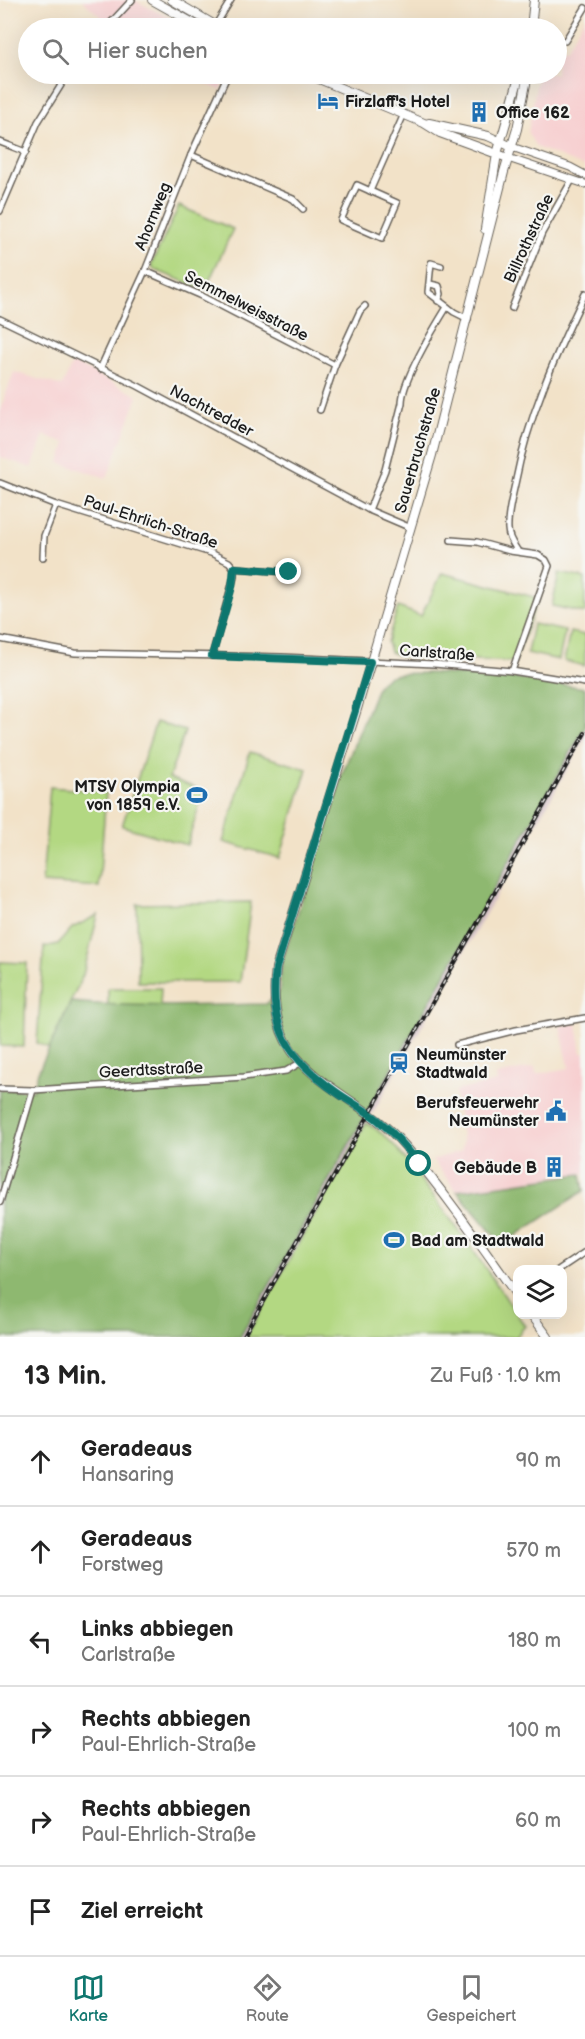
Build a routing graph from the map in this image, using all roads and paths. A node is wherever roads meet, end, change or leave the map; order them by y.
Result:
1 (132, 0) edge
2 (152, 0) edge
3 (172, 0) edge
4 (231, 0) edge
5 (534, 0) edge
6 (585, 8) edge
7 (115, 18) edge
8 (183, 18) edge
9 (201, 18) edge
10 (222, 18) edge
11 (532, 18) edge
12 (567, 38) edge
13 (62, 84) edge
14 (223, 84) edge
15 (331, 84) edge
16 (517, 84) edge
17 (526, 84) edge
18 (404, 114) junction
19 (424, 123) junction
20 (501, 141) junction
21 (0, 142) edge
22 (512, 147) junction
23 (26, 152) junction
24 (497, 154) junction
25 (191, 155) junction
26 (508, 158) junction
27 (585, 175) edge
28 (572, 180) junction
29 (585, 184) edge
30 (370, 191) junction
31 (303, 209) dead end
32 (0, 211) edge
33 (485, 244) junction
34 (441, 266) dead end
35 (146, 271) junction
36 (430, 284) junction
37 (584, 296) edge
38 (438, 301) junction
39 (365, 306) dead end
40 (447, 307) junction
41 (512, 308) dead end
42 (0, 319) edge
43 (468, 320) junction
44 (335, 365) junction
45 (100, 369) junction
46 (320, 410) dead end
47 (0, 483) edge
48 (56, 505) junction
49 (369, 510) junction
50 (411, 528) junction
51 (451, 540) dead end
52 (517, 550) junction
53 (43, 557) dead end
54 (234, 568) junction
55 (289, 572) dead end
56 (0, 639) edge
57 (212, 656) junction
58 (370, 662) junction
59 (512, 671) junction
60 (585, 683) edge
61 (585, 1018) edge
62 (457, 1045) dead end
63 (300, 1063) junction
64 (0, 1089) edge
65 (33, 1090) junction
66 (0, 1202) edge
67 (585, 1252) edge
68 (564, 1265) edge
69 (513, 1290) edge
70 (535, 1319) edge
71 (548, 1337) edge

1 - 7 street
2 - 8 main road
3 - 9 main road
4 - 10 street
5 - 11 main road
6 - 12 street
13 - 23 street
14 - 25 street, Ahornweg
15 - 18 main road
16 - 20 main road, Sauerbruchstraße
17 - 22 main road, Sauerbruchstraße
18 - 19 main road
18 - 30 street
19 - 20 main road
19 - 24 main road
20 - 22 main road
20 - 24 main road, Sauerbruchstraße
21 - 23 street
22 - 26 main road, Sauerbruchstraße
22 - 27 street
23 - 32 street
24 - 26 main road
24 - 33 main road, Sauerbruchstraße
25 - 31 street
25 - 35 street, Ahornweg
26 - 28 street
26 - 33 main road, Sauerbruchstraße
28 - 29 street
28 - 41 street, Billrothstraße
30 - 30 street
33 - 43 main road, Sauerbruchstraße
34 - 36 street
35 - 44 street, Semmelweisstraße
35 - 45 street, Ahornweg
36 - 38 street
36 - 38 street
37 - 52 street
38 - 40 street
39 - 44 street
40 - 43 street
40 - 49 street
42 - 45 street, Nachtredder
43 - 50 main road, Sauerbruchstraße
44 - 46 street
45 - 49 street, Nachtredder
47 - 48 street, Paul-Ehrlich-Straße
48 - 53 street
48 - 54 street, Paul-Ehrlich-Straße
49 - 50 street, Nachtredder
50 - 58 main road, Sauerbruchstraße
51 - 52 street
52 - 59 street
54 - 55 street, Paul-Ehrlich-Straße
54 - 57 street
56 - 57 street, Carlstraße
57 - 58 street, Carlstraße
58 - 59 street, Carlstraße
58 - 63 main road, Sauerbruchstraße
59 - 60 street, Carlstraße
61 - 62 street
63 - 65 street, Geerdtsstraße
63 - 69 main road, Sauerbruchstraße
64 - 65 street, Geerdtsstraße
65 - 66 street
67 - 68 street
70 - 71 main road

